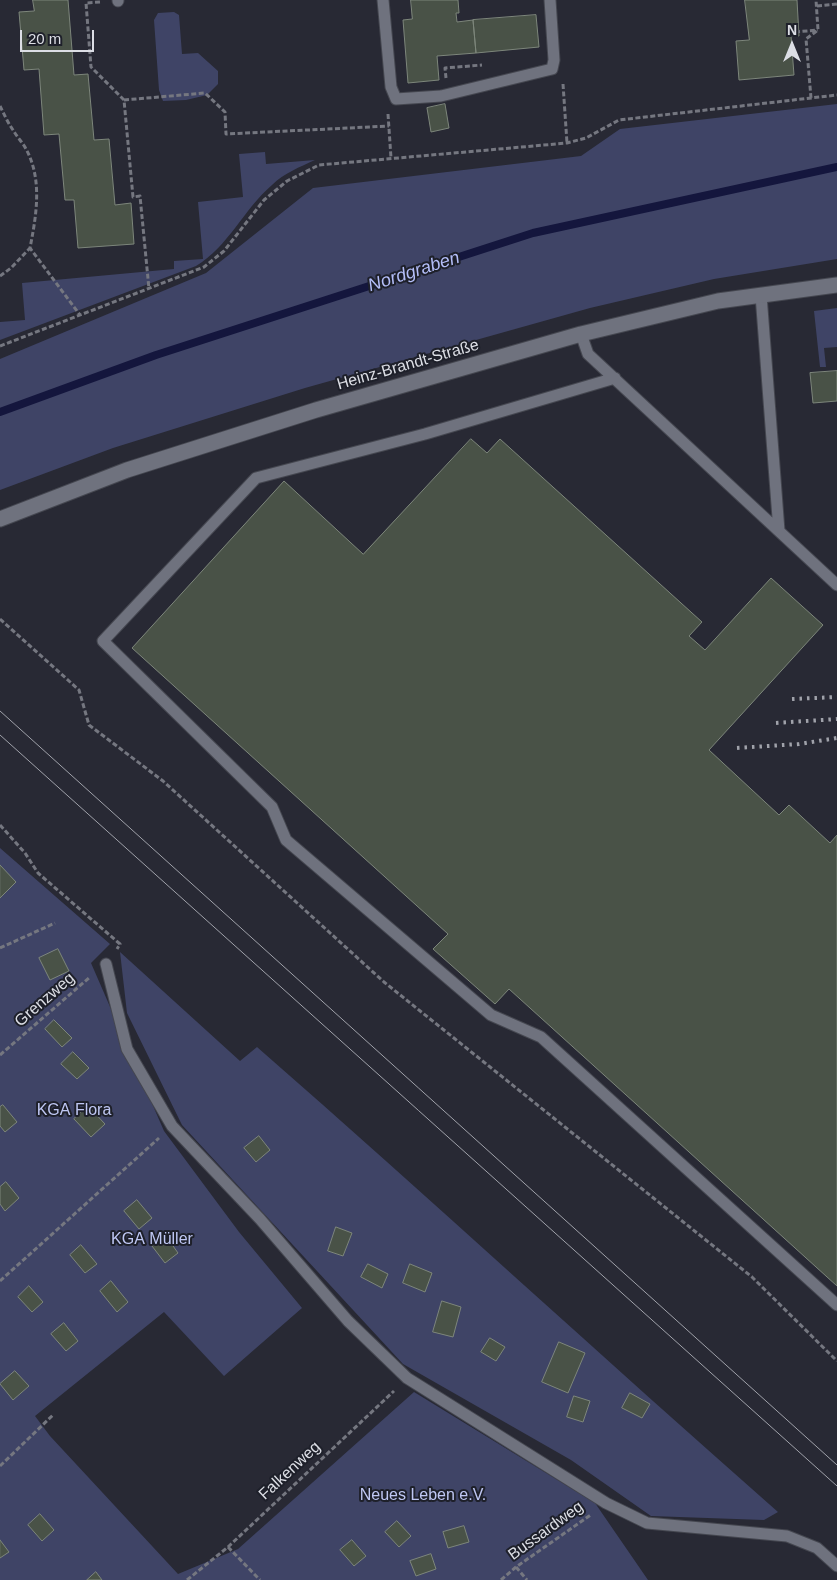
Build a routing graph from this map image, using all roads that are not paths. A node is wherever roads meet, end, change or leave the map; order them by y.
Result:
1 (383, 0) edge
2 (550, 0) edge
3 (837, 285) edge
4 (761, 295) junction
5 (581, 334) junction
6 (615, 378) junction
7 (0, 519) edge
8 (779, 531) junction
9 (837, 585) edge
10 (106, 964) road end
11 (837, 1304) edge
12 (837, 1566) edge

1 - 2 lane
3 - 4 street, Heinz-Brandt-Straße
4 - 5 street, Heinz-Brandt-Straße
4 - 8 lane
5 - 6 lane
5 - 7 street, Heinz-Brandt-Straße
6 - 8 lane
6 - 11 lane
8 - 9 lane
10 - 12 lane

